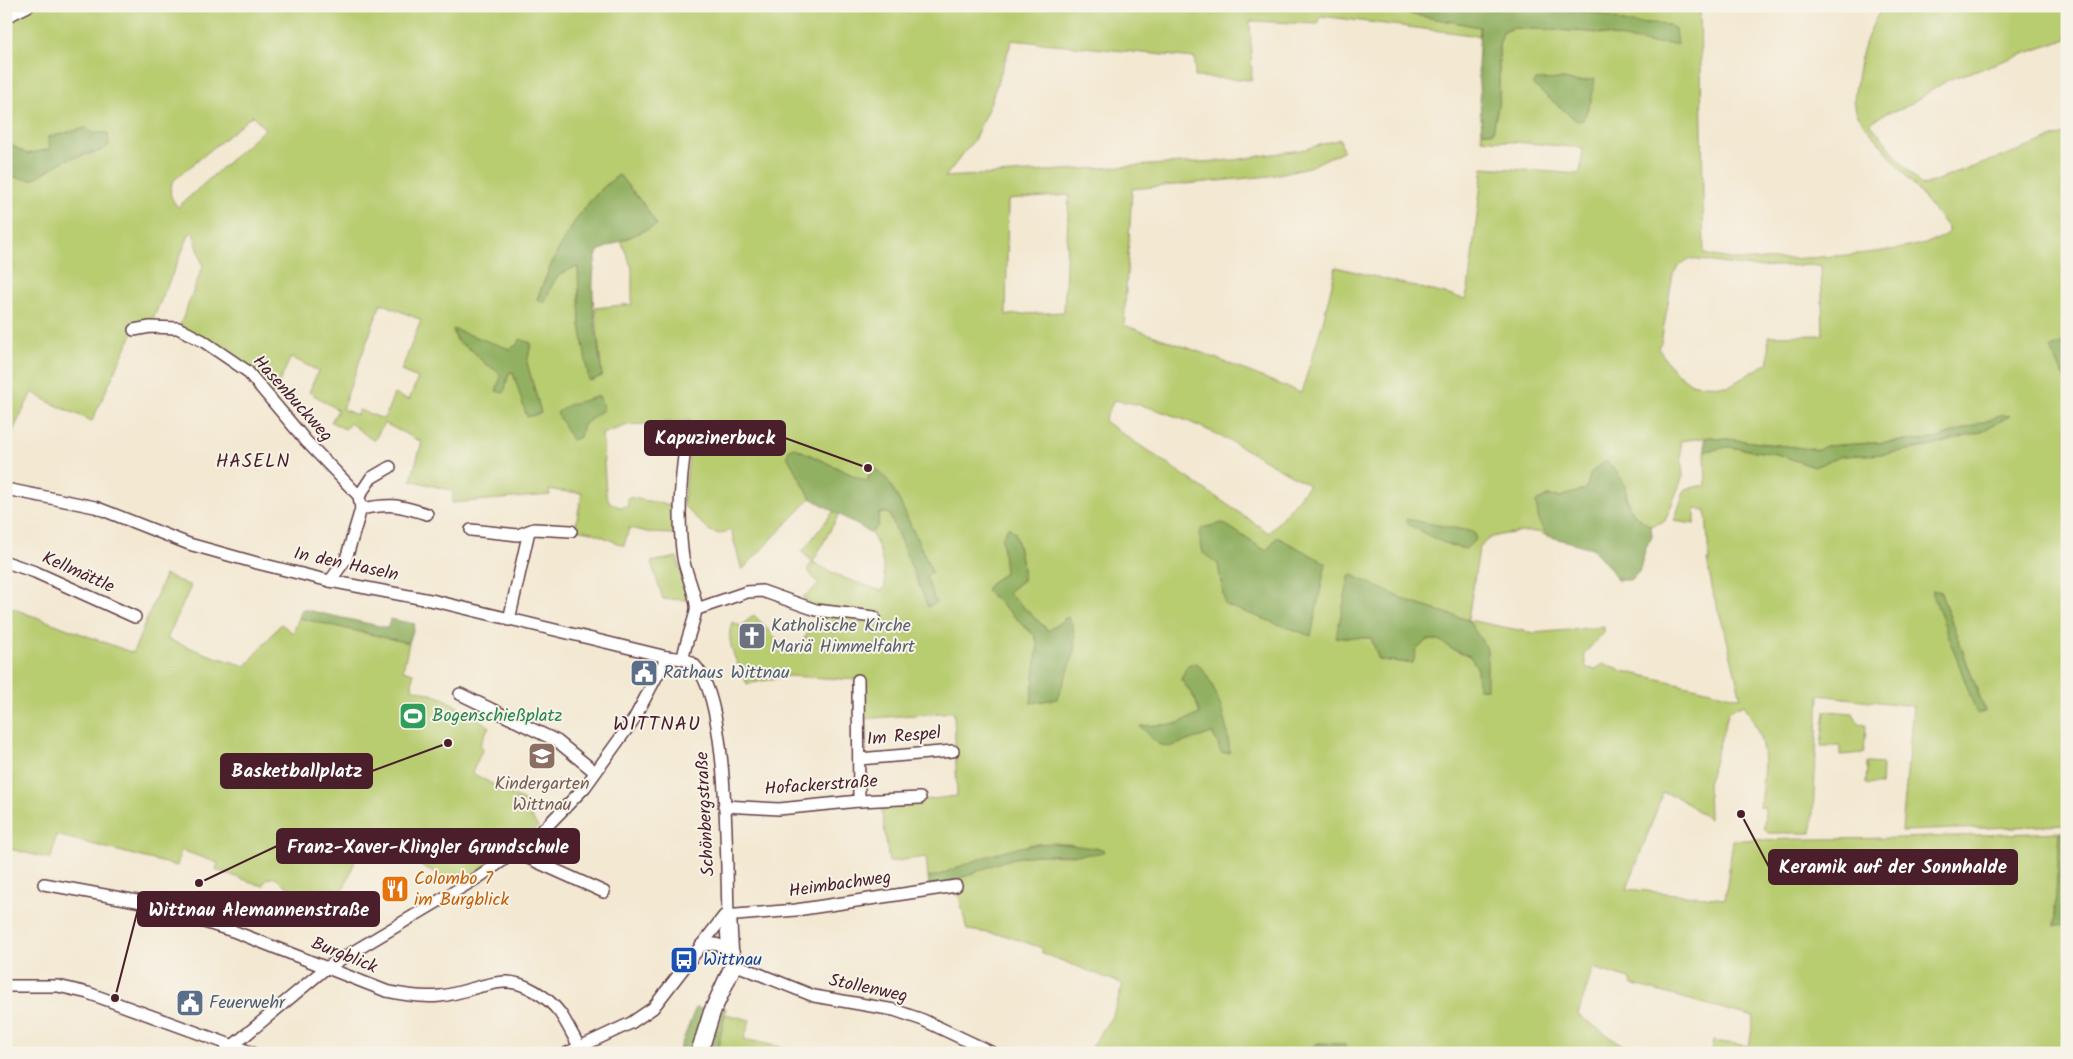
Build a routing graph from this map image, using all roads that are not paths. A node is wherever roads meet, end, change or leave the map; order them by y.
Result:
1 (28, 6) edge
2 (6, 17) edge
3 (134, 330) dead end
4 (688, 428) dead end
5 (390, 467) dead end
6 (6, 489) edge
7 (359, 496) junction
8 (361, 508) junction
9 (427, 514) dead end
10 (471, 530) dead end
11 (529, 531) junction
12 (572, 531) dead end
13 (6, 562) edge
14 (330, 581) junction
15 (696, 609) junction
16 (874, 617) dead end
17 (135, 618) dead end
18 (510, 620) junction
19 (667, 657) junction
20 (682, 658) junction
21 (858, 680) dead end
22 (460, 694) dead end
23 (953, 751) dead end
24 (859, 759) junction
25 (595, 772) junction
26 (920, 798) dead end
27 (859, 801) junction
28 (724, 806) junction
29 (515, 852) junction
30 (44, 884) dead end
31 (956, 886) dead end
32 (604, 892) dead end
33 (728, 916) junction
34 (701, 945) junction
35 (732, 957) junction
36 (326, 968) junction
37 (6, 986) edge
38 (579, 1046) junction
39 (229, 1049) edge
40 (253, 1053) edge
41 (567, 1053) edge
42 (699, 1053) edge
43 (994, 1053) edge

1 - 2 street
3 - 7 street, Hasenbuckweg
4 - 15 street
5 - 7 street
6 - 14 street, In den Haseln
7 - 8 street
8 - 9 street
8 - 14 street
10 - 11 street
11 - 12 street
11 - 18 street
13 - 17 street, Kellmättle
14 - 18 street, In den Haseln
15 - 16 street
15 - 20 street
18 - 19 street, In den Haseln
19 - 20 street, In den Haseln
19 - 25 street
20 - 28 street, Schönbergstraße
21 - 24 street, Im Respel
22 - 25 street
23 - 24 street, Im Respel
24 - 27 street, Im Respel
25 - 29 street
26 - 27 street, Hofackerstraße
27 - 28 street, Hofackerstraße
28 - 33 street, Schönbergstraße
29 - 32 street
29 - 36 street
30 - 36 street, Burgblick
31 - 33 street, Heimbachweg
33 - 34 street
33 - 35 street
34 - 35 street, Stollenweg
34 - 38 street
35 - 42 street
35 - 43 street, Stollenweg
36 - 38 street, Burgblick
36 - 39 street
37 - 39 street
38 - 41 street
39 - 40 street

